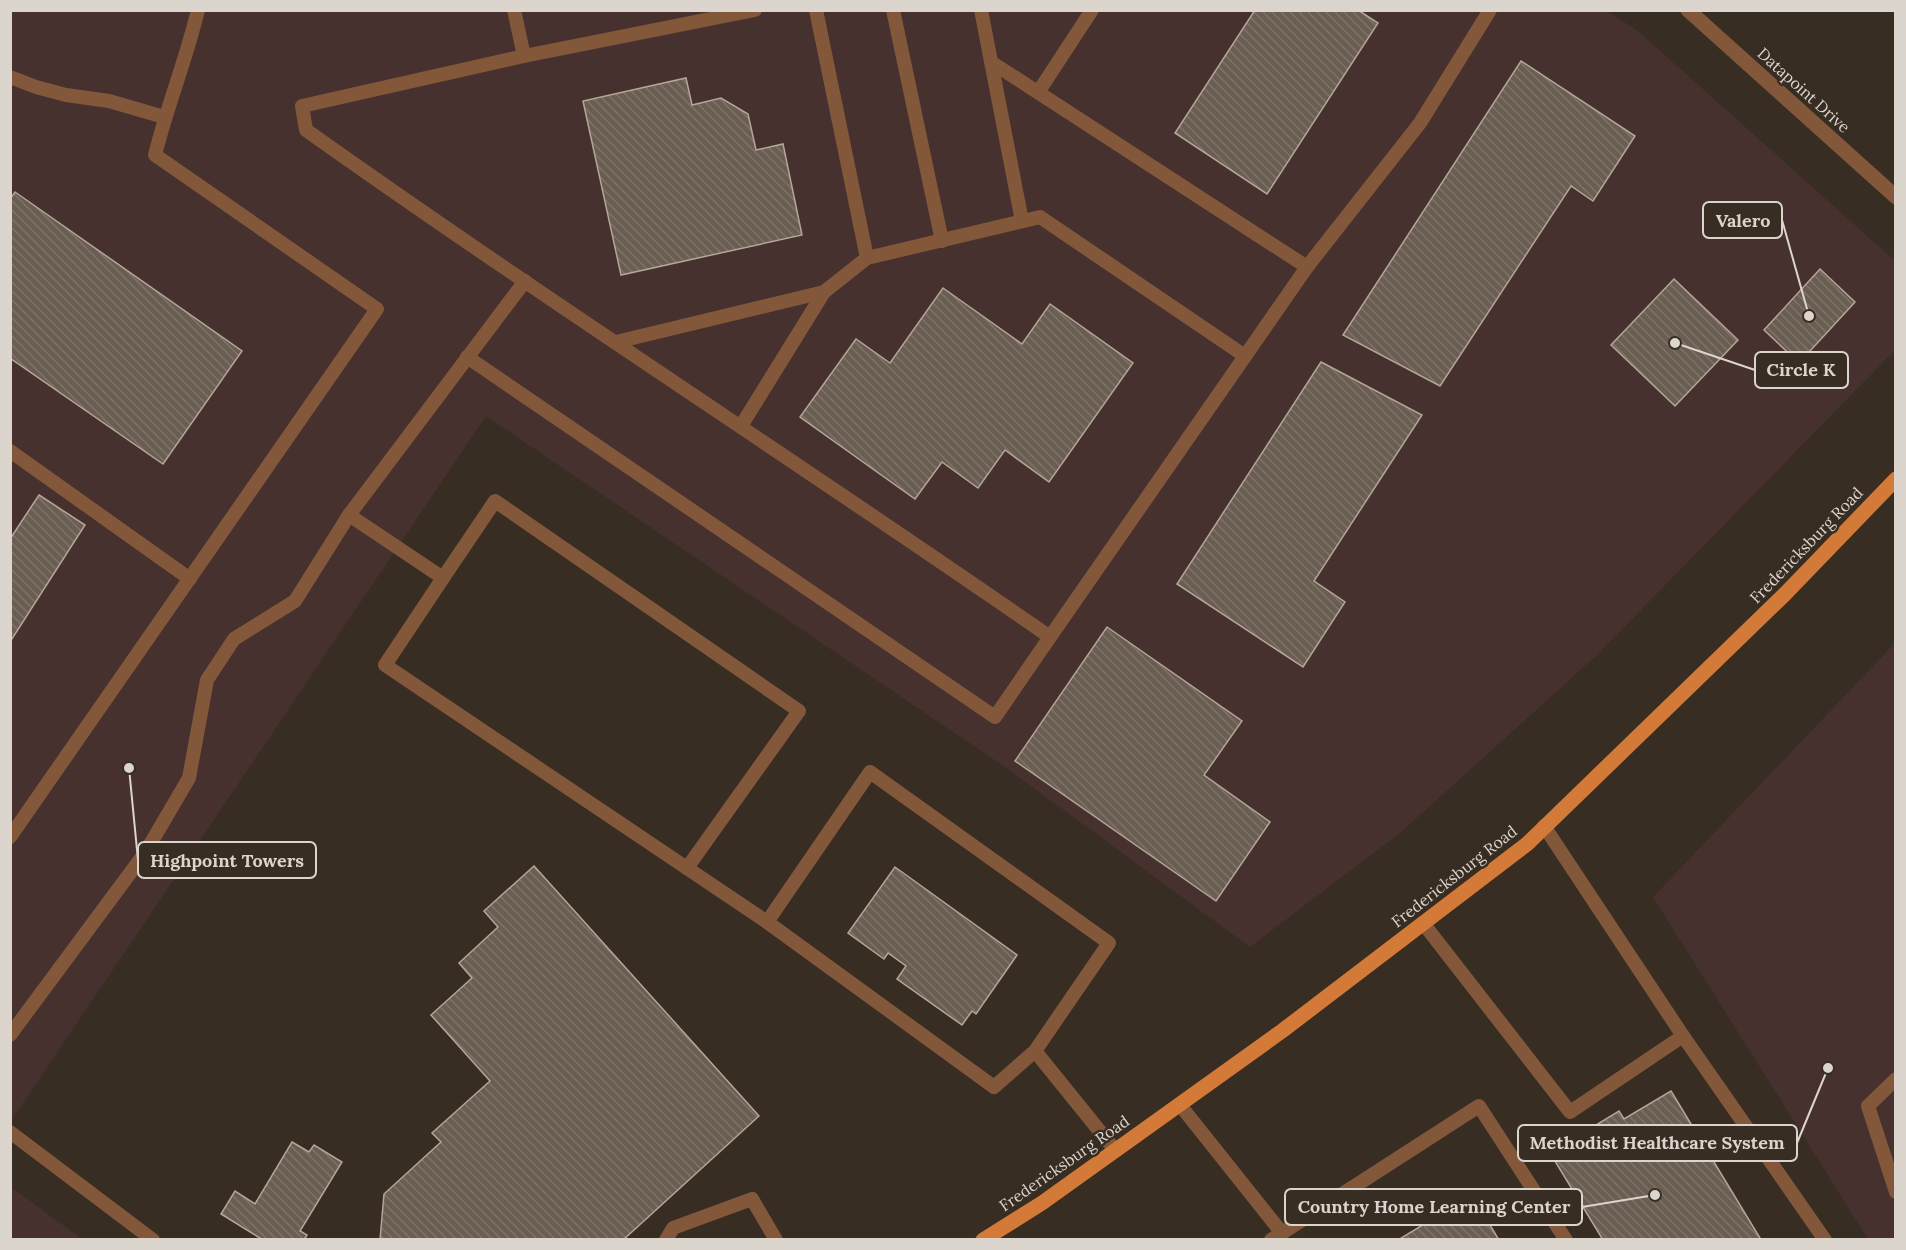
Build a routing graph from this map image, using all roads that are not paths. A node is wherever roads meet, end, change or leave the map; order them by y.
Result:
1 (198, 10) edge
2 (514, 10) edge
3 (755, 10) edge
4 (816, 10) edge
5 (893, 10) edge
6 (981, 10) edge
7 (1092, 10) edge
8 (1688, 10) edge
9 (1488, 11) edge
10 (524, 56) junction
11 (991, 62) junction
12 (10, 77) edge
13 (1039, 91) junction
14 (164, 117) junction
15 (1896, 198) edge
16 (1023, 222) junction
17 (942, 241) junction
18 (867, 258) junction
19 (1307, 267) junction
20 (525, 281) junction
21 (824, 292) junction
22 (616, 342) junction
23 (1245, 356) junction
24 (467, 357) junction
25 (741, 426) junction
26 (10, 451) edge
27 (1896, 479) edge
28 (349, 515) junction
29 (443, 578) junction
30 (190, 579) junction
31 (1050, 637) junction
32 (1544, 826) junction
33 (10, 837) edge
34 (687, 868) junction
35 (766, 922) junction
36 (1423, 923) junction
37 (10, 1035) edge
38 (1683, 1036) junction
39 (1035, 1051) junction
40 (1896, 1078) edge
41 (1180, 1105) junction
42 (10, 1132) edge
43 (1115, 1150) junction
44 (1896, 1192) edge
45 (1276, 1236) edge
46 (153, 1239) edge
47 (666, 1239) edge
48 (777, 1239) edge
49 (983, 1239) edge
50 (1566, 1239) edge
51 (1825, 1239) edge

1 - 14 lane
2 - 10 lane
3 - 10 lane
4 - 18 lane
5 - 17 lane
6 - 11 lane
7 - 13 lane
8 - 15 street, Datapoint Drive
9 - 19 lane
10 - 20 lane
11 - 13 lane
11 - 16 lane
12 - 14 lane
13 - 19 lane
14 - 30 lane
16 - 17 lane
16 - 23 lane
17 - 18 lane
18 - 21 lane
19 - 23 lane
20 - 22 lane
20 - 24 lane
21 - 22 lane
21 - 25 lane
22 - 25 lane
23 - 31 lane
24 - 28 lane
24 - 31 lane
25 - 31 lane
26 - 30 lane
27 - 32 main road, Fredericksburg Road
28 - 29 lane
28 - 37 lane
29 - 34 lane
29 - 34 lane
30 - 33 lane
32 - 36 main road, Fredericksburg Road
32 - 38 lane
34 - 35 lane
35 - 39 lane
35 - 39 lane
36 - 38 lane
36 - 41 main road, Fredericksburg Road
38 - 51 lane
39 - 43 lane
40 - 44 lane
41 - 43 main road, Fredericksburg Road
41 - 45 lane
42 - 46 lane
43 - 49 main road, Fredericksburg Road
45 - 50 lane
47 - 48 lane

